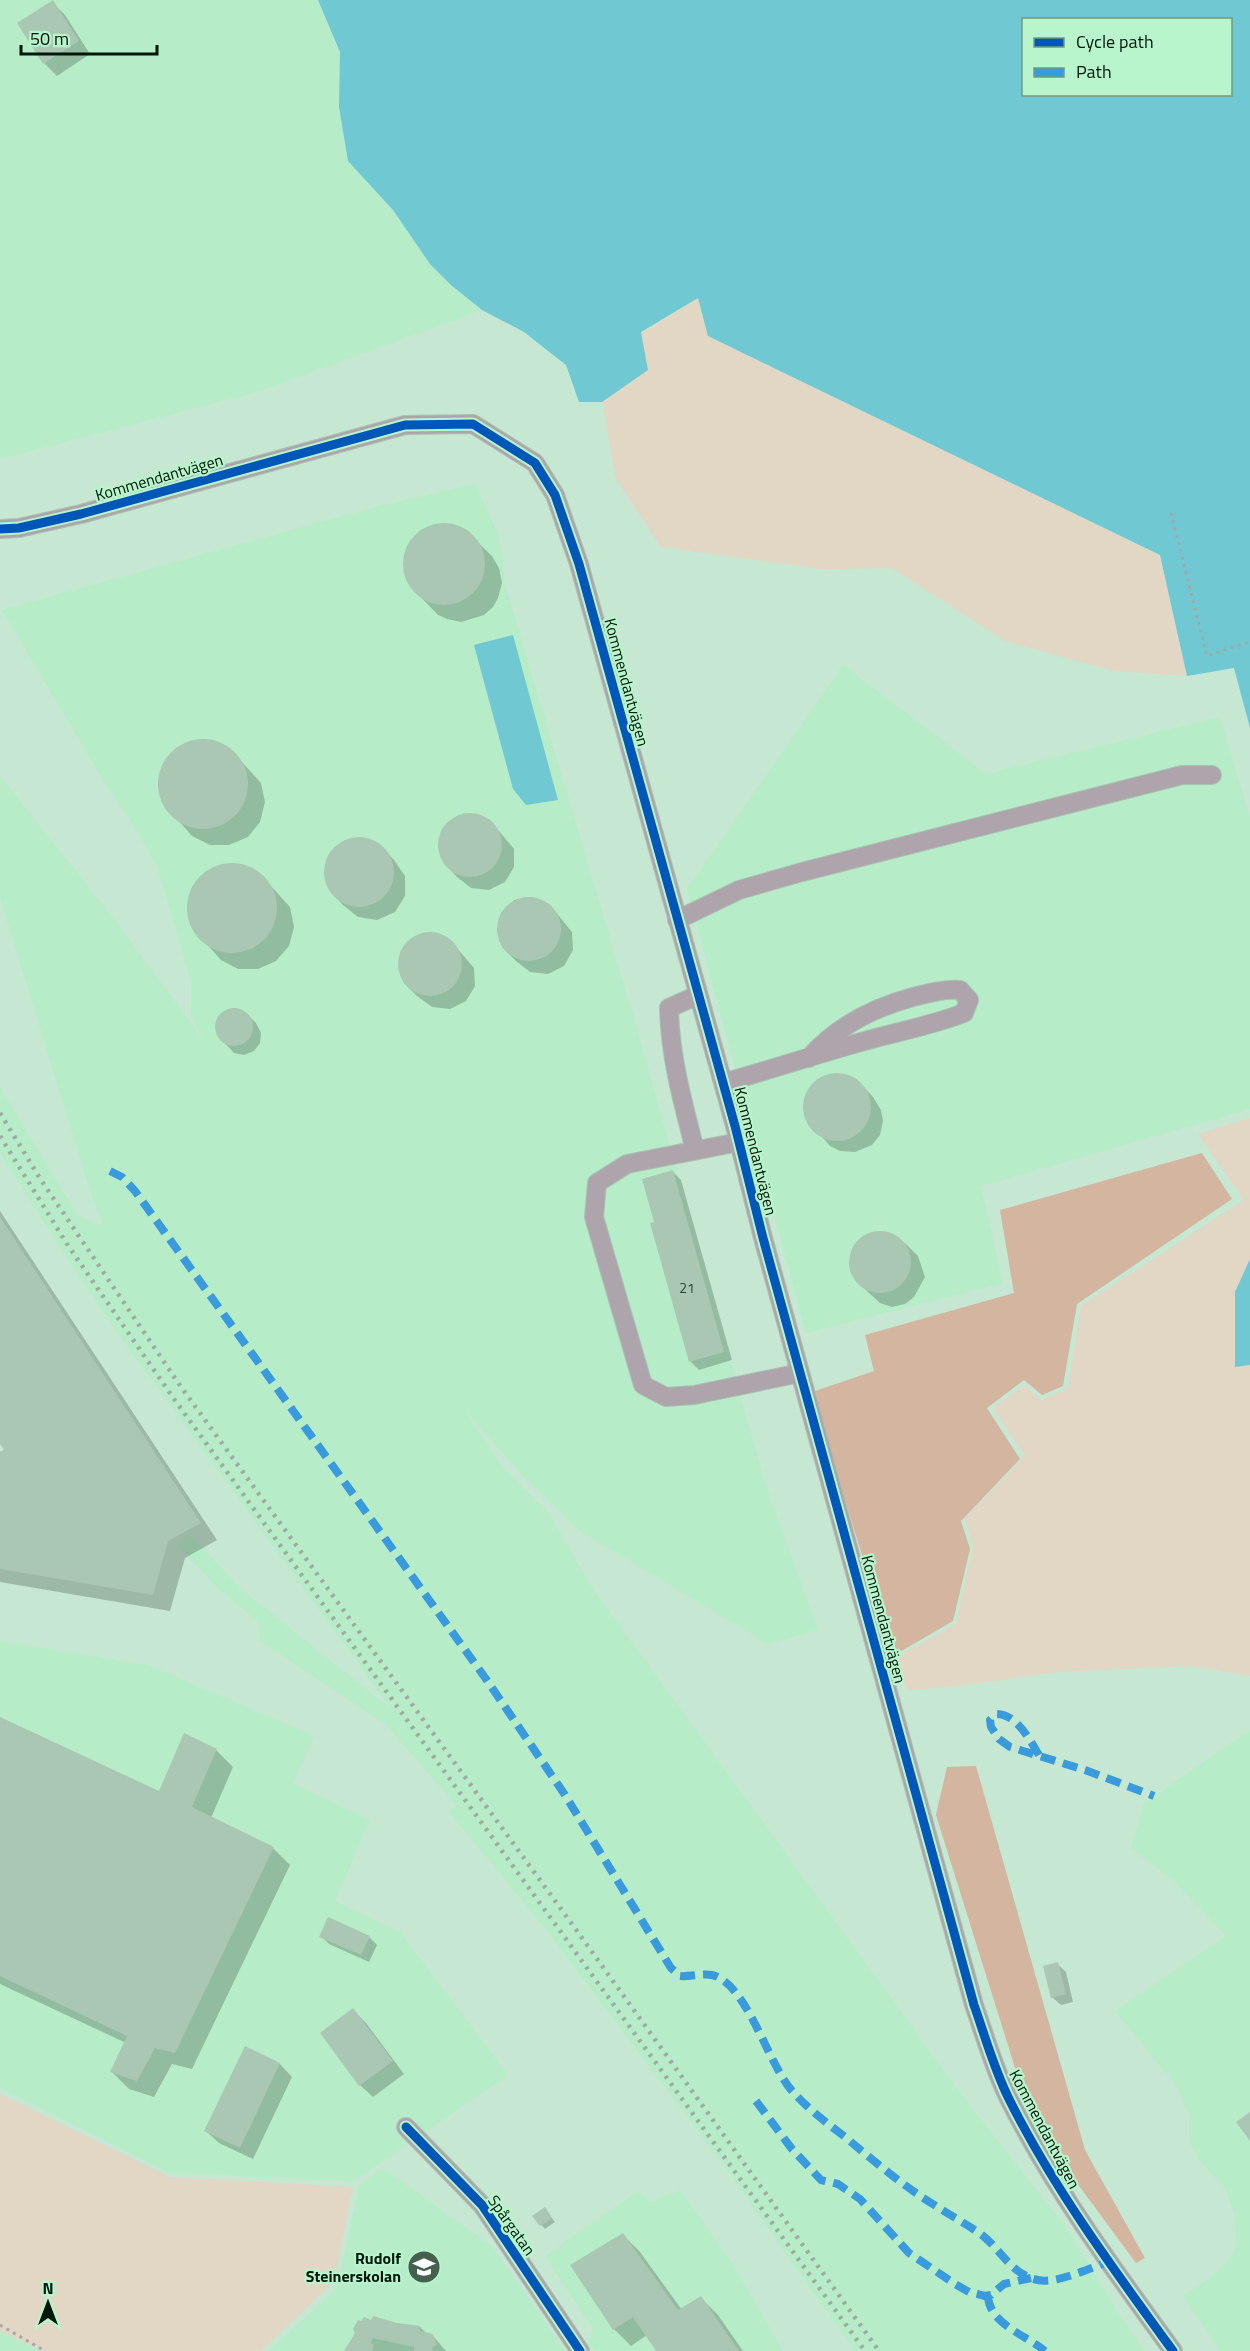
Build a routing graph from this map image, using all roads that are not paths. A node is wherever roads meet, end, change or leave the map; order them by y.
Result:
1 (0, 529) edge
2 (1212, 775) dead end
3 (677, 920) junction
4 (698, 995) junction
5 (809, 1058) junction
6 (723, 1083) junction
7 (739, 1142) junction
8 (695, 1150) junction
9 (800, 1373) junction
10 (406, 2127) dead end
11 (580, 2351) edge
12 (1173, 2351) edge

1 - 3 street, Kommendantvägen
2 - 3 street
3 - 4 street, Kommendantvägen
4 - 6 street, Kommendantvägen
4 - 8 street
5 - 5 street
5 - 6 street
6 - 7 street, Kommendantvägen
7 - 8 street
7 - 9 street, Kommendantvägen
8 - 9 street
9 - 12 street, Kommendantvägen
10 - 11 street, Spårgatan

